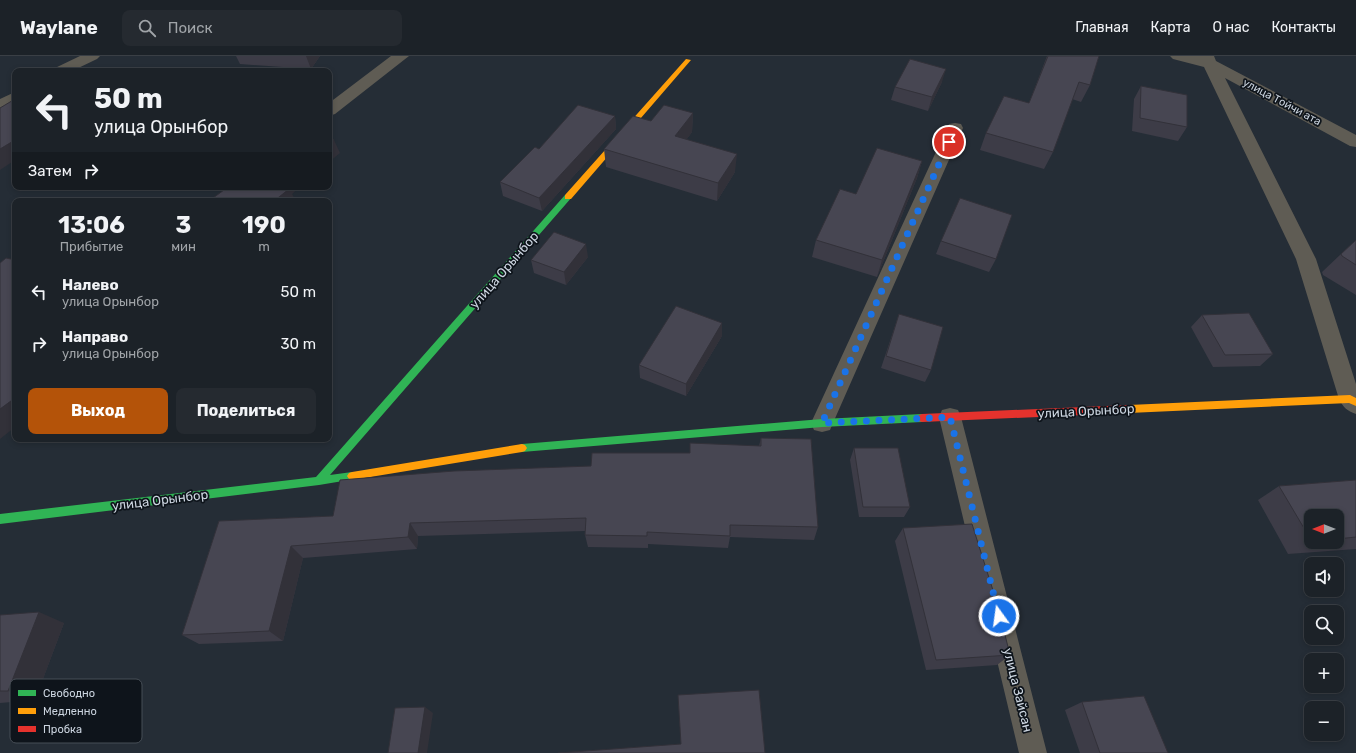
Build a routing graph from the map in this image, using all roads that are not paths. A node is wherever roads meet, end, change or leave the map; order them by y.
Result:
1 (92, 56) edge
2 (401, 56) edge
3 (1178, 56) edge
4 (688, 60) dead end
5 (1207, 60) edge
6 (66, 68) edge
7 (12, 99) edge
8 (0, 106) edge
9 (332, 109) edge
10 (955, 128) dead end
11 (1356, 142) edge
12 (1354, 402) edge
13 (950, 417) junction
14 (822, 423) junction
15 (319, 480) junction
16 (0, 519) edge
17 (1033, 753) edge

1 - 6 street
2 - 9 street
3 - 5 street, улица Тойчи ата
4 - 15 street, улица Орынбор
5 - 11 street, улица Тойчи ата
5 - 12 street
7 - 8 street
10 - 14 street
12 - 13 street, улица Орынбор
13 - 14 street, улица Орынбор
13 - 17 street, улица Зайсан
14 - 15 street, улица Орынбор
15 - 16 street, улица Орынбор

